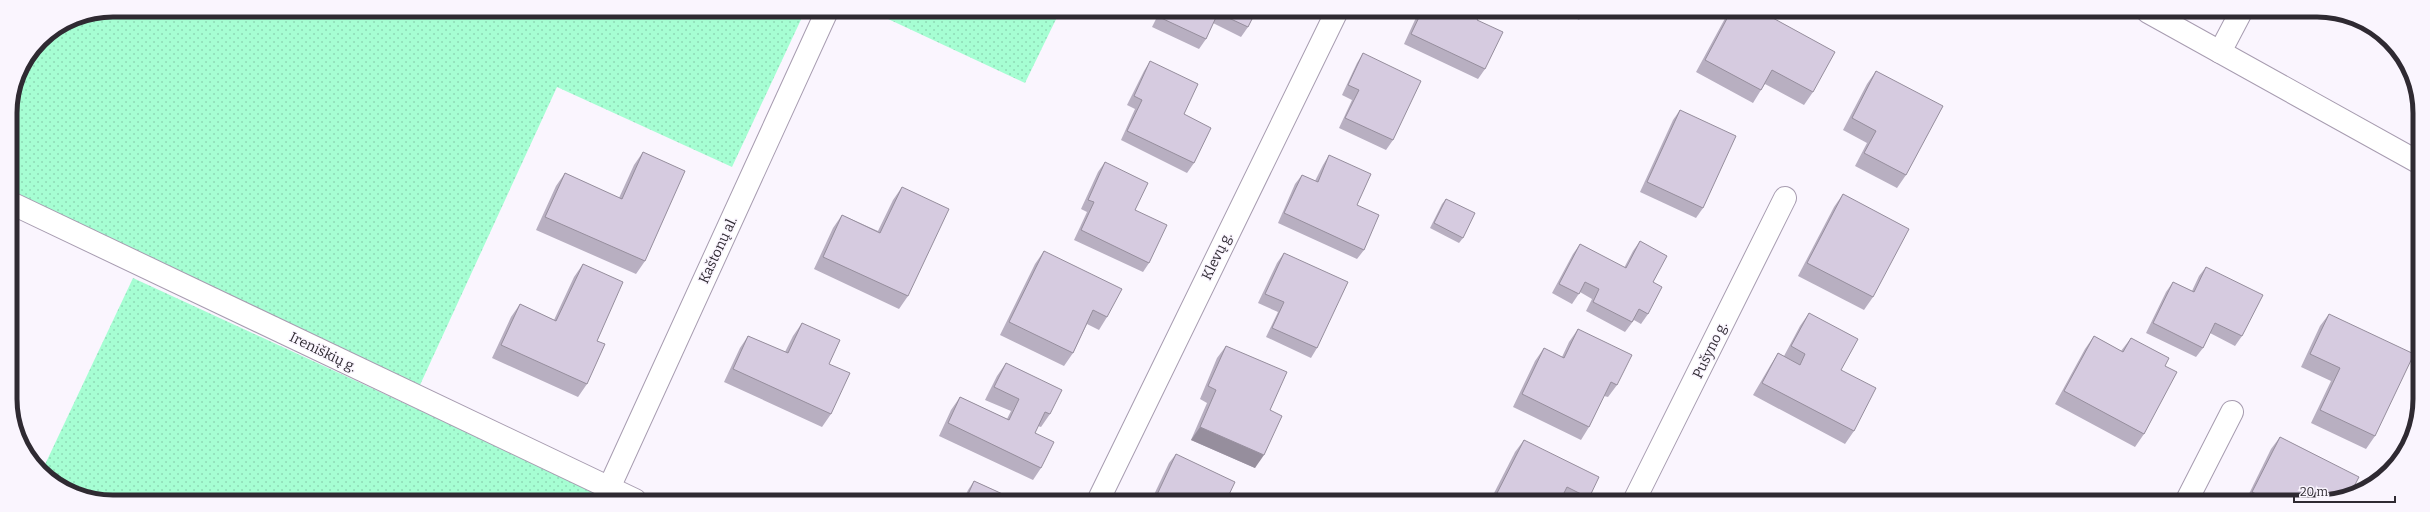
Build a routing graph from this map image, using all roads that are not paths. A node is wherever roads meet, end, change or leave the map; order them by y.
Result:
1 (824, 17) edge
2 (1334, 17) edge
3 (2157, 17) edge
4 (2238, 17) edge
5 (2220, 52) junction
6 (2413, 159) edge
7 (1785, 198) dead end
8 (17, 206) edge
9 (2232, 412) dead end
10 (609, 488) junction
11 (624, 495) edge
12 (1101, 495) edge
13 (1637, 495) edge
14 (2190, 495) edge

1 - 10 street, Kaštonų al.
2 - 12 street, Klevų g.
3 - 5 street
4 - 5 street
5 - 6 street
7 - 13 street, Pušyno g.
8 - 10 street, Ireniškių g.
9 - 14 street
10 - 11 street, Ireniškių g.

